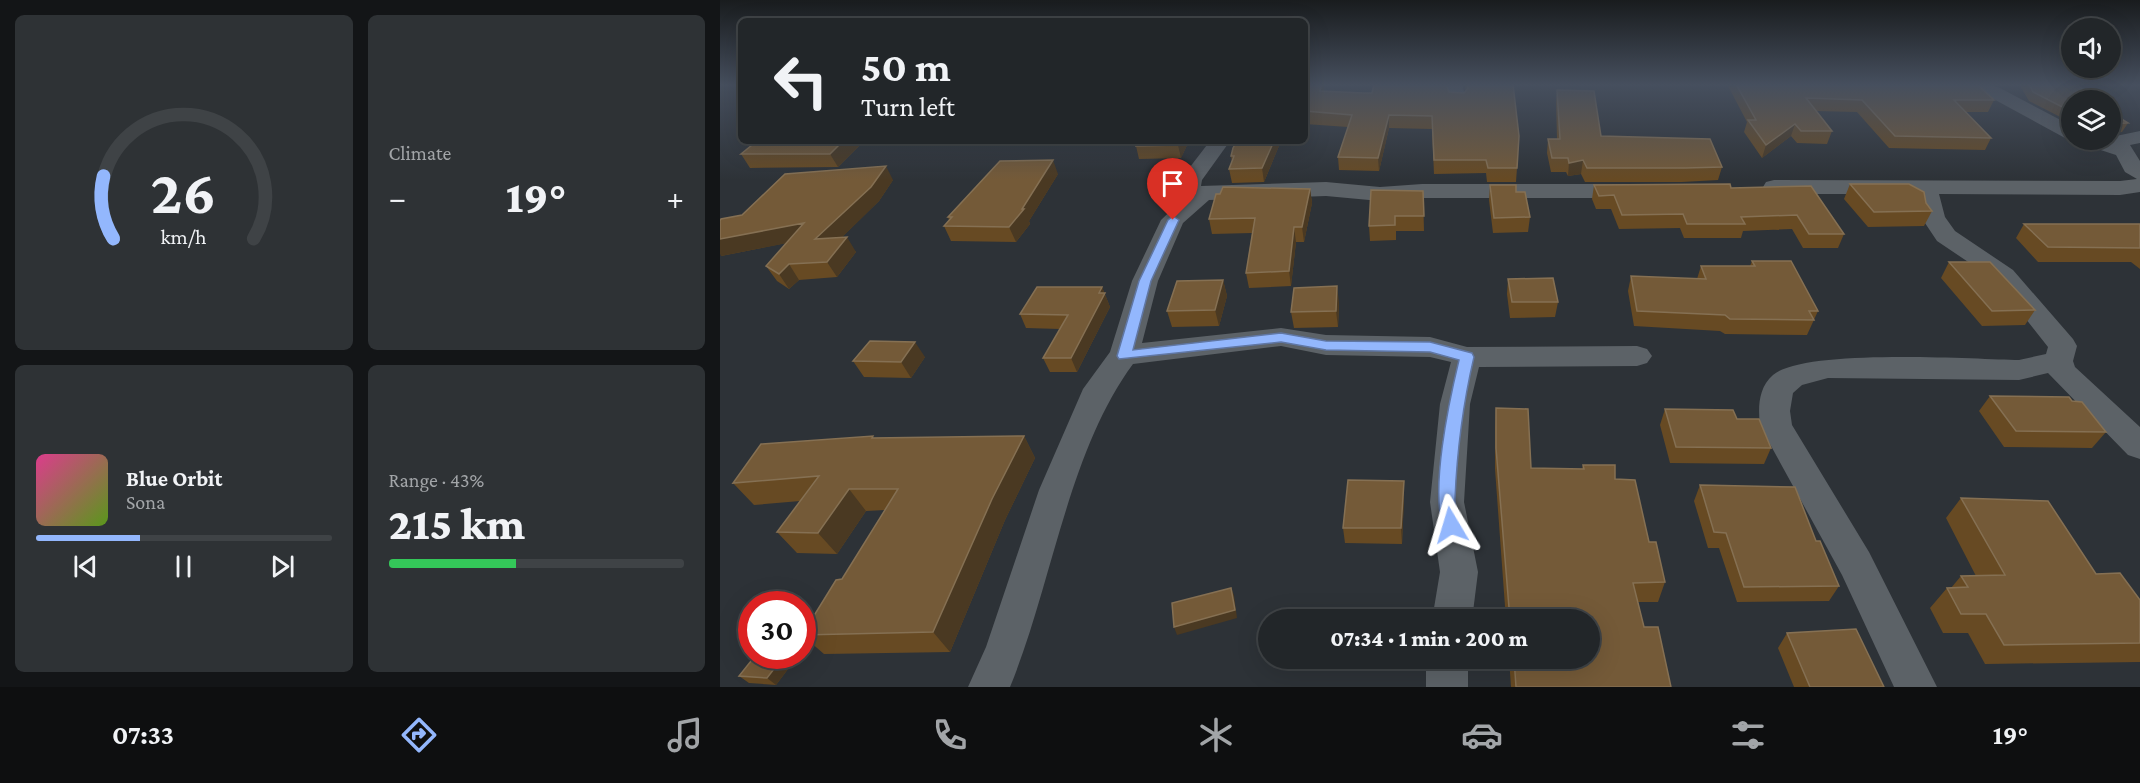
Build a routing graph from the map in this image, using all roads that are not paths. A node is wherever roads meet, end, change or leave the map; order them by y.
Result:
1 (2039, 116) edge
2 (2061, 128) edge
3 (2140, 137) edge
4 (1218, 144) edge
5 (2120, 150) edge
6 (2123, 151) junction
7 (2140, 173) edge
8 (2140, 185) edge
9 (1751, 188) edge
10 (1927, 188) junction
11 (1649, 191) edge
12 (1203, 193) junction
13 (1124, 356) junction
14 (1637, 356) dead end
15 (1467, 357) junction
16 (2058, 361) junction
17 (2140, 446) edge
18 (1454, 609) edge
19 (1447, 669) edge
20 (989, 687) edge
21 (1447, 687) edge
22 (1916, 687) edge

1 - 2 street
3 - 6 street
4 - 12 street
5 - 6 street
6 - 7 street
8 - 10 street
9 - 10 street
10 - 16 street
11 - 12 street
12 - 13 street
13 - 15 street
13 - 20 street
14 - 15 street
15 - 18 street
16 - 17 street
16 - 22 street
19 - 21 street

